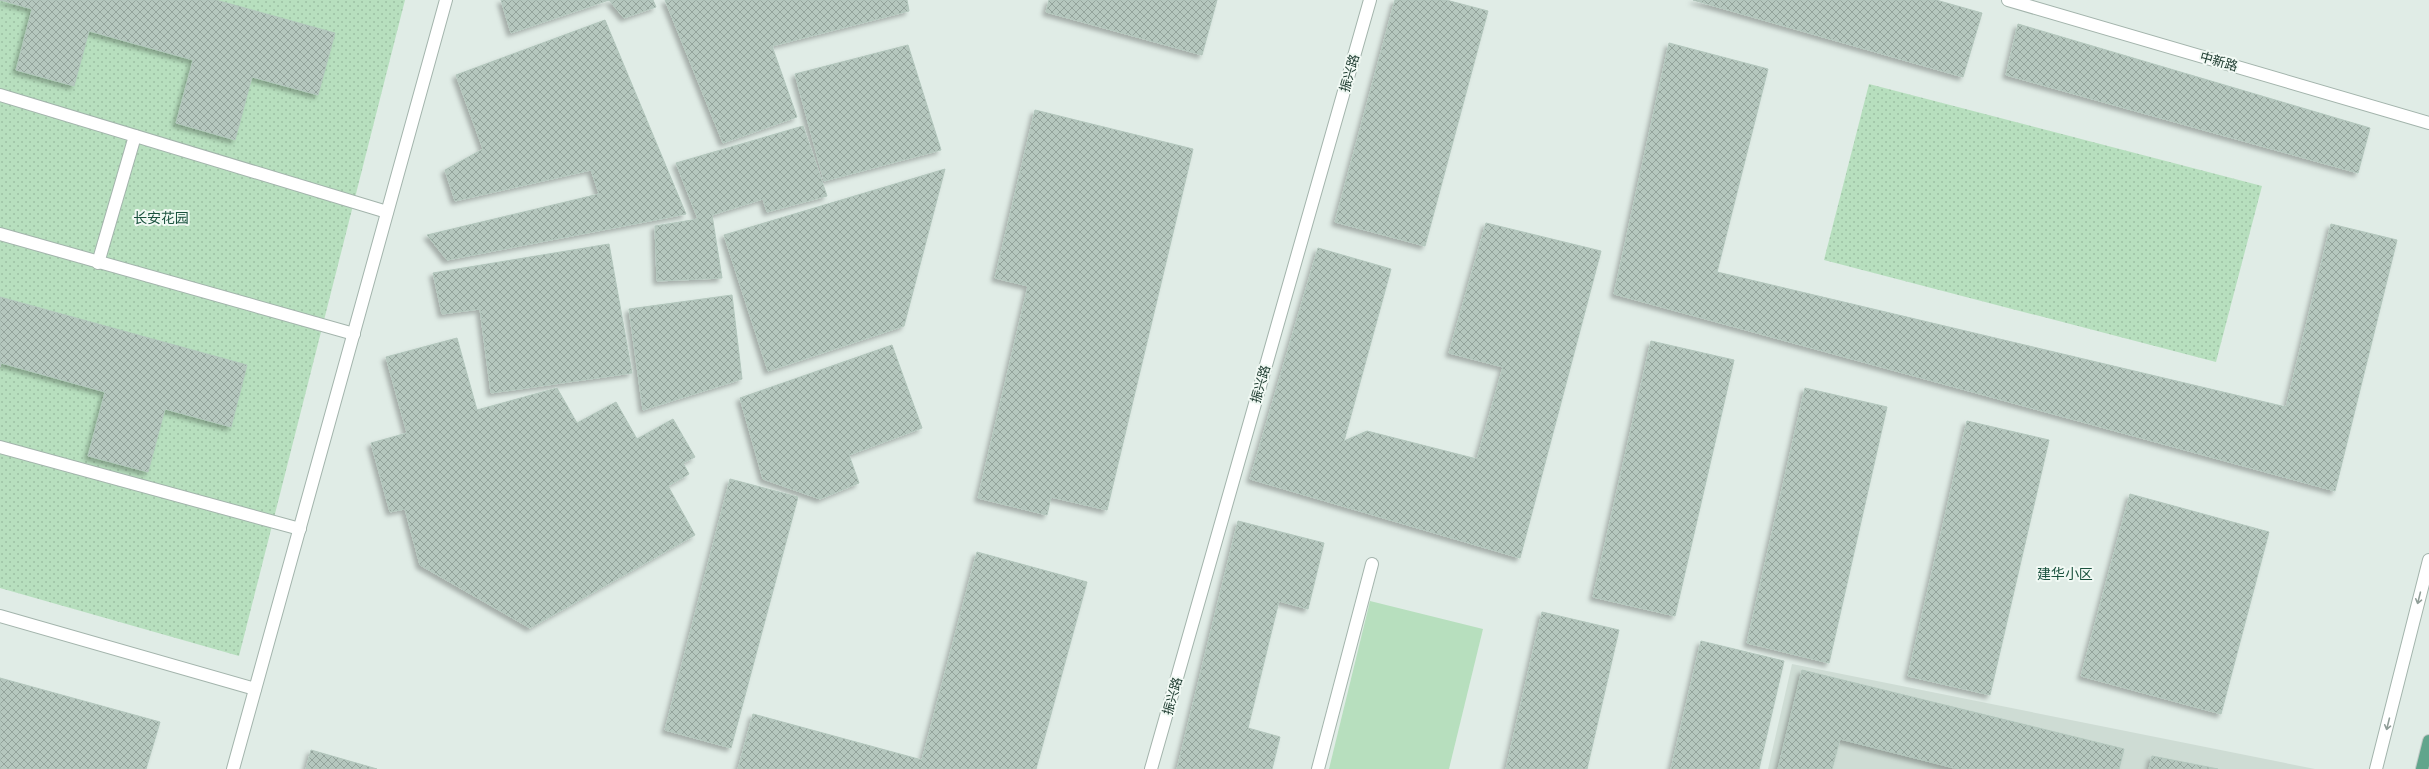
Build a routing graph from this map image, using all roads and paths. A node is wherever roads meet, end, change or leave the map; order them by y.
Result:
1 (446, 0) edge
2 (1370, 0) edge
3 (2008, 0) edge
4 (0, 95) edge
5 (2429, 123) edge
6 (135, 136) junction
7 (387, 212) junction
8 (0, 234) edge
9 (98, 263) junction
10 (354, 334) junction
11 (0, 447) edge
12 (300, 529) junction
13 (2429, 560) edge
14 (1372, 564) dead end
15 (0, 616) edge
16 (255, 689) junction
17 (2429, 741) edge
18 (233, 769) edge
19 (1151, 769) edge
20 (1318, 769) edge
21 (2376, 769) edge
22 (2422, 769) edge

1 - 7 street
2 - 19 street, 振兴路
3 - 5 street, 中新路
4 - 6 street
6 - 7 street
6 - 9 street
7 - 10 street
8 - 9 street
9 - 10 street
10 - 12 street
11 - 12 street
12 - 16 street
13 -> 21 street
14 - 20 street
15 - 16 street
16 - 18 street
17 - 22 main road

